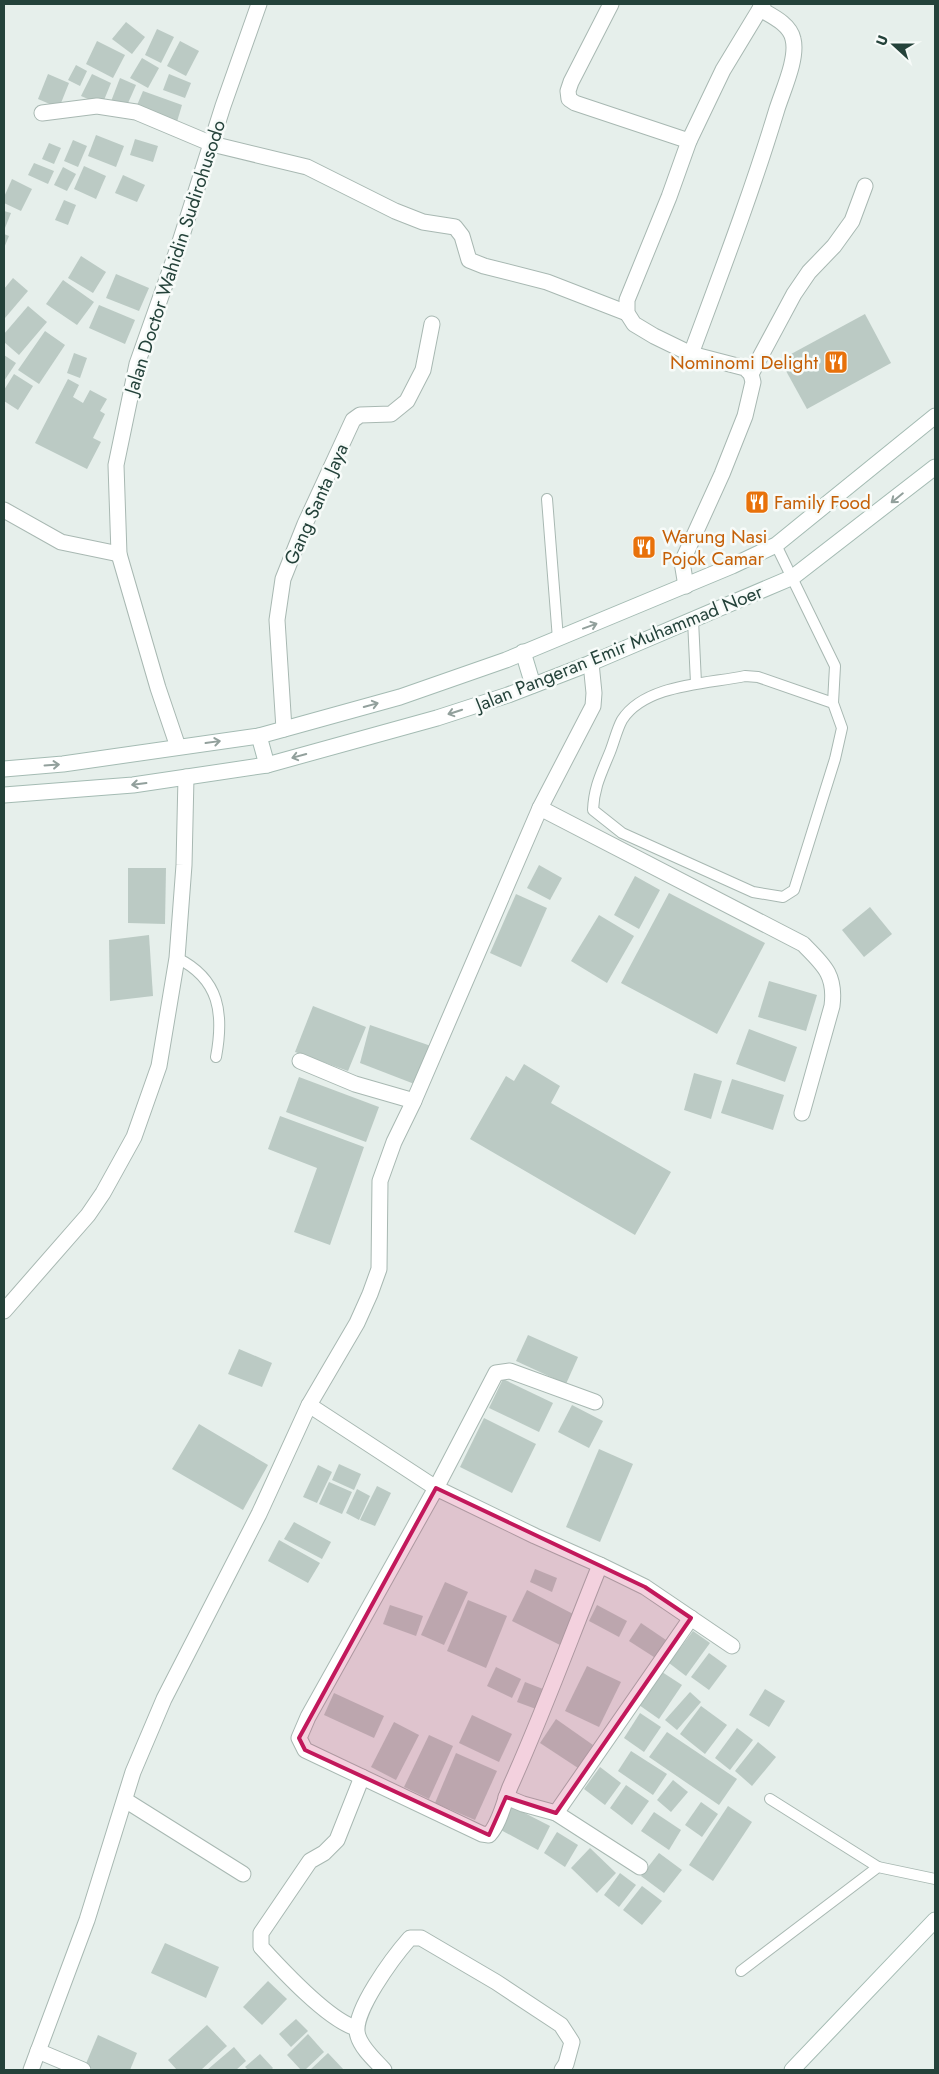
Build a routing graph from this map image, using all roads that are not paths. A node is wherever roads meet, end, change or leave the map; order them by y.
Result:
1 (259, 4) edge
2 (611, 4) edge
3 (761, 6) edge
4 (42, 113) dead end
5 (689, 141) junction
6 (212, 144) junction
7 (865, 186) dead end
8 (627, 313) junction
9 (432, 324) dead end
10 (691, 354) junction
11 (751, 374) junction
12 (935, 416) edge
13 (935, 467) edge
14 (547, 499) dead end
15 (4, 510) edge
16 (776, 545) junction
17 (119, 554) junction
18 (793, 578) junction
19 (686, 586) junction
20 (693, 620) junction
21 (558, 638) junction
22 (523, 652) junction
23 (591, 663) junction
24 (696, 683) junction
25 (533, 685) junction
26 (833, 703) junction
27 (284, 729) junction
28 (259, 736) junction
29 (178, 747) junction
30 (267, 765) junction
31 (4, 768) edge
32 (186, 777) junction
33 (4, 795) edge
34 (540, 808) junction
35 (177, 958) junction
36 (216, 1057) dead end
37 (300, 1061) dead end
38 (414, 1101) junction
39 (802, 1113) dead end
40 (4, 1311) edge
41 (595, 1402) dead end
42 (309, 1405) junction
43 (436, 1488) junction
44 (600, 1565) junction
45 (691, 1618) junction
46 (732, 1646) dead end
47 (362, 1778) junction
48 (506, 1797) junction
49 (770, 1799) dead end
50 (125, 1800) junction
51 (556, 1813) junction
52 (640, 1867) dead end
53 (878, 1867) junction
54 (243, 1874) dead end
55 (935, 1879) edge
56 (935, 1920) edge
57 (742, 1971) dead end
58 (356, 2028) junction
59 (38, 2051) junction
60 (31, 2070) edge
61 (83, 2070) edge
62 (384, 2070) edge
63 (562, 2070) edge
64 (792, 2070) edge

1 - 6 street, Jalan Doctor Wahidin Sudirohusodo
2 - 5 street
3 - 5 street
3 - 10 street
4 - 6 street
5 - 8 street
6 - 8 street
6 - 17 street, Jalan Doctor Wahidin Sudirohusodo
7 - 11 street
8 - 10 street
9 - 27 street, Gang Santa Jaya
10 - 11 street
11 - 19 street
12 - 16 street, Jalan Pangeran Emir Muhammad Noer
13 -> 18 street, Jalan Pangeran Emir Muhammad Noer
14 - 21 lane
15 - 17 street
16 - 18 lane
16 - 19 street, Jalan Pangeran Emir Muhammad Noer
17 - 29 street, Jalan Doctor Wahidin Sudirohusodo
18 - 20 street, Jalan Pangeran Emir Muhammad Noer
18 - 26 lane
21 -> 19 street, Jalan Pangeran Emir Muhammad Noer
20 - 23 street, Jalan Pangeran Emir Muhammad Noer
20 - 24 lane
21 - 22 street, Jalan Pangeran Emir Muhammad Noer
22 - 25 street
27 -> 22 street, Jalan Pangeran Emir Muhammad Noer
23 - 25 street, Jalan Pangeran Emir Muhammad Noer
23 - 34 street
24 - 26 lane
24 - 26 lane
25 -> 30 street, Jalan Pangeran Emir Muhammad Noer
27 - 28 street, Jalan Pangeran Emir Muhammad Noer
29 -> 28 street, Jalan Pangeran Emir Muhammad Noer
28 - 30 street
31 -> 29 street, Jalan Pangeran Emir Muhammad Noer
30 - 32 street, Jalan Pangeran Emir Muhammad Noer
32 -> 33 street, Jalan Pangeran Emir Muhammad Noer
32 - 35 street
34 - 38 street
34 - 39 street
35 - 36 lane
35 - 40 street
37 - 38 street
38 - 42 street
41 - 43 street
42 - 43 street
42 - 50 street
43 - 44 street
43 - 47 street
44 - 45 street
44 - 48 street
45 - 46 street
45 - 51 street
47 - 48 street
47 - 58 street
48 - 51 street
49 - 53 lane
50 - 54 street
50 - 59 street
51 - 52 street
53 - 55 lane
53 - 57 lane
56 - 64 street
58 - 62 street
58 - 63 street
59 - 60 street
59 - 61 street

